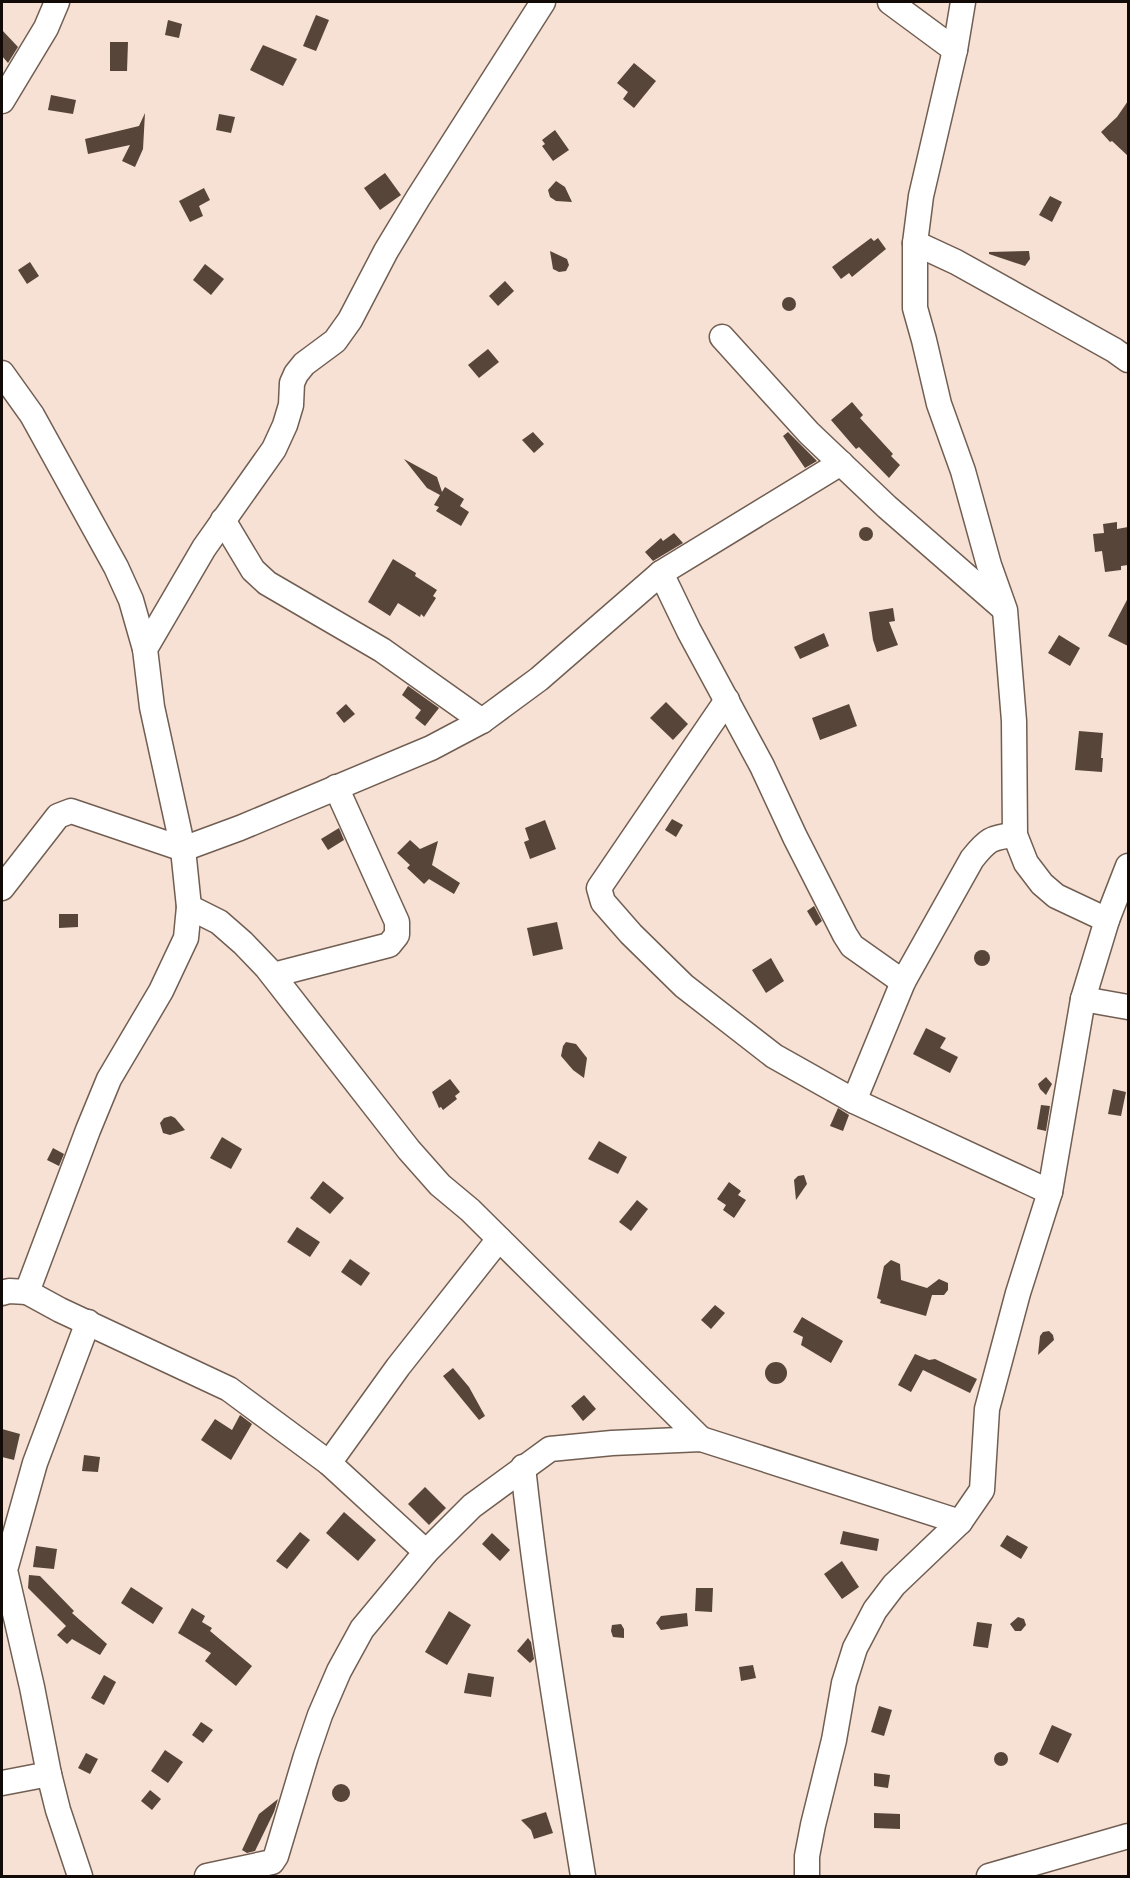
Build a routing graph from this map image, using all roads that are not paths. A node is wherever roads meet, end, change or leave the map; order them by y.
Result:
1 (57, 2) edge
2 (543, 2) edge
3 (890, 2) edge
4 (963, 2) edge
5 (955, 50) junction
6 (2, 101) edge
7 (915, 243) junction
8 (722, 337) dead end
9 (1128, 360) edge
10 (2, 373) edge
11 (841, 462) junction
12 (223, 520) junction
13 (661, 573) junction
14 (1005, 610) junction
15 (145, 649) junction
16 (727, 700) junction
17 (482, 721) junction
18 (336, 787) junction
19 (1016, 835) junction
20 (183, 849) junction
21 (1128, 866) edge
22 (2, 888) edge
23 (189, 907) junction
24 (1107, 920) junction
25 (273, 975) junction
26 (903, 982) junction
27 (1083, 999) junction
28 (1128, 1006) edge
29 (854, 1101) junction
30 (1050, 1192) junction
31 (499, 1239) junction
32 (27, 1292) junction
33 (2, 1293) edge
34 (88, 1323) junction
35 (701, 1439) junction
36 (329, 1463) junction
37 (523, 1467) junction
38 (960, 1522) junction
39 (426, 1552) junction
40 (3, 1568) edge
41 (49, 1774) junction
42 (2, 1783) edge
43 (1128, 1836) edge
44 (80, 1876) edge
45 (207, 1876) edge
46 (583, 1876) edge
47 (807, 1876) edge
48 (989, 1876) edge

1 - 6 street
2 - 12 street
3 - 5 street
4 - 5 street
5 - 7 street
7 - 9 street
7 - 14 street
8 - 11 street
10 - 15 street
11 - 13 street
11 - 14 street
12 - 15 street
12 - 17 street
13 - 16 street
13 - 17 street
14 - 19 street
15 - 20 street
16 - 26 street
16 - 29 street
17 - 18 street
18 - 20 street
18 - 25 street
19 - 24 street
19 - 26 street
20 - 22 street
20 - 23 street
21 - 24 street
23 - 25 street
23 - 32 street
24 - 27 street
25 - 31 street
26 - 29 street
27 - 28 street
27 - 30 street
29 - 30 street
30 - 38 street
31 - 35 street
31 - 36 street
32 - 33 street
32 - 34 street
34 - 36 street
34 - 40 street
35 - 37 street
35 - 38 street
36 - 39 street
37 - 39 street
37 - 46 street
38 - 47 street
39 - 45 street
40 - 41 street
41 - 42 street
41 - 44 street
43 - 48 street

